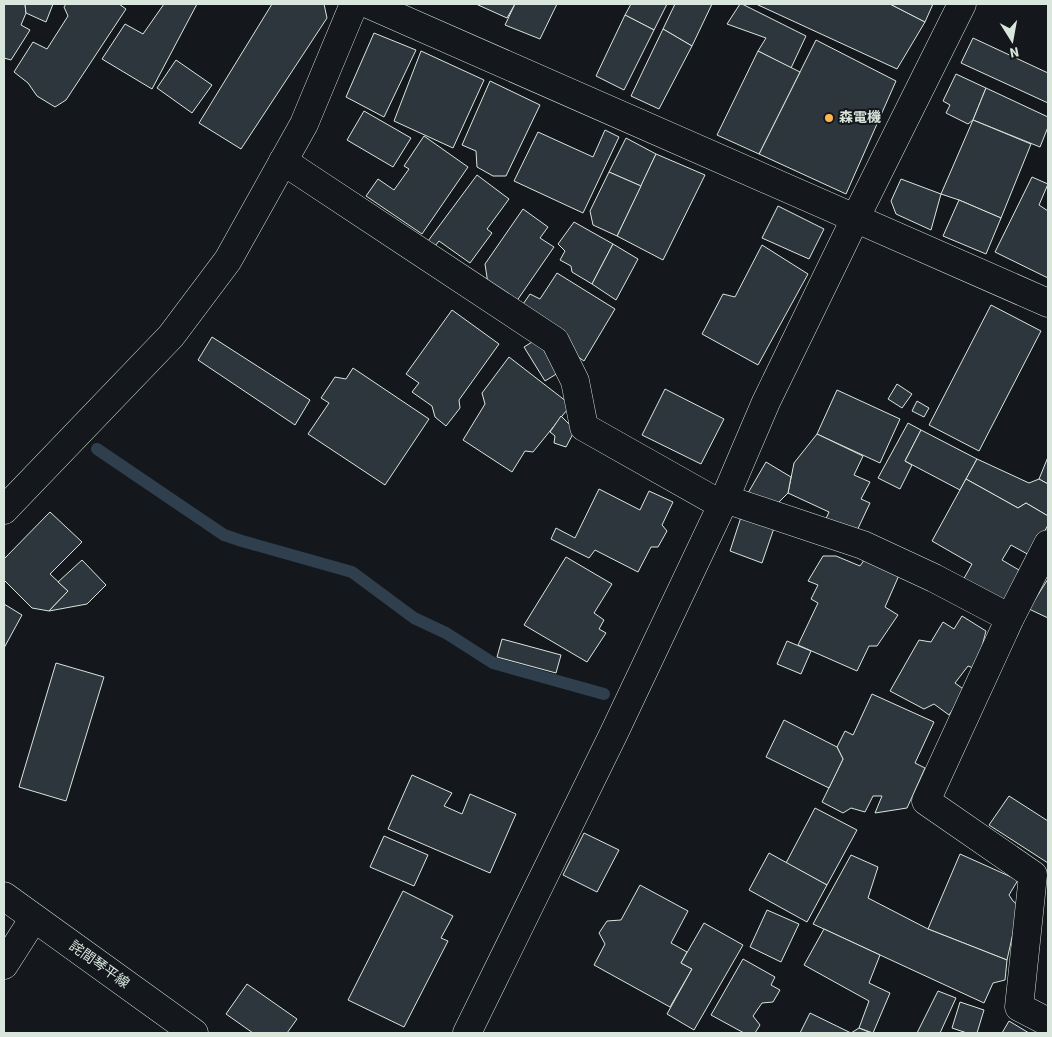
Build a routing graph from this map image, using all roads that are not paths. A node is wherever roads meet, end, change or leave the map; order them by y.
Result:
1 (354, 4) edge
2 (368, 4) edge
3 (962, 4) edge
4 (284, 161) junction
5 (855, 219) junction
6 (1048, 303) edge
7 (723, 502) junction
8 (4, 510) edge
9 (1048, 544) edge
10 (1010, 618) junction
11 (4, 896) edge
12 (34, 918) junction
13 (4, 965) edge
14 (1048, 1022) edge
15 (194, 1033) edge
16 (467, 1033) edge

1 - 4 street
2 - 5 street
3 - 5 street
4 - 7 street
4 - 8 street
5 - 6 street
5 - 7 street
7 - 10 street
7 - 16 street
9 - 10 street
10 - 14 street
11 - 12 street, 詫間琴平線
12 - 13 street
12 - 15 street, 詫間琴平線

